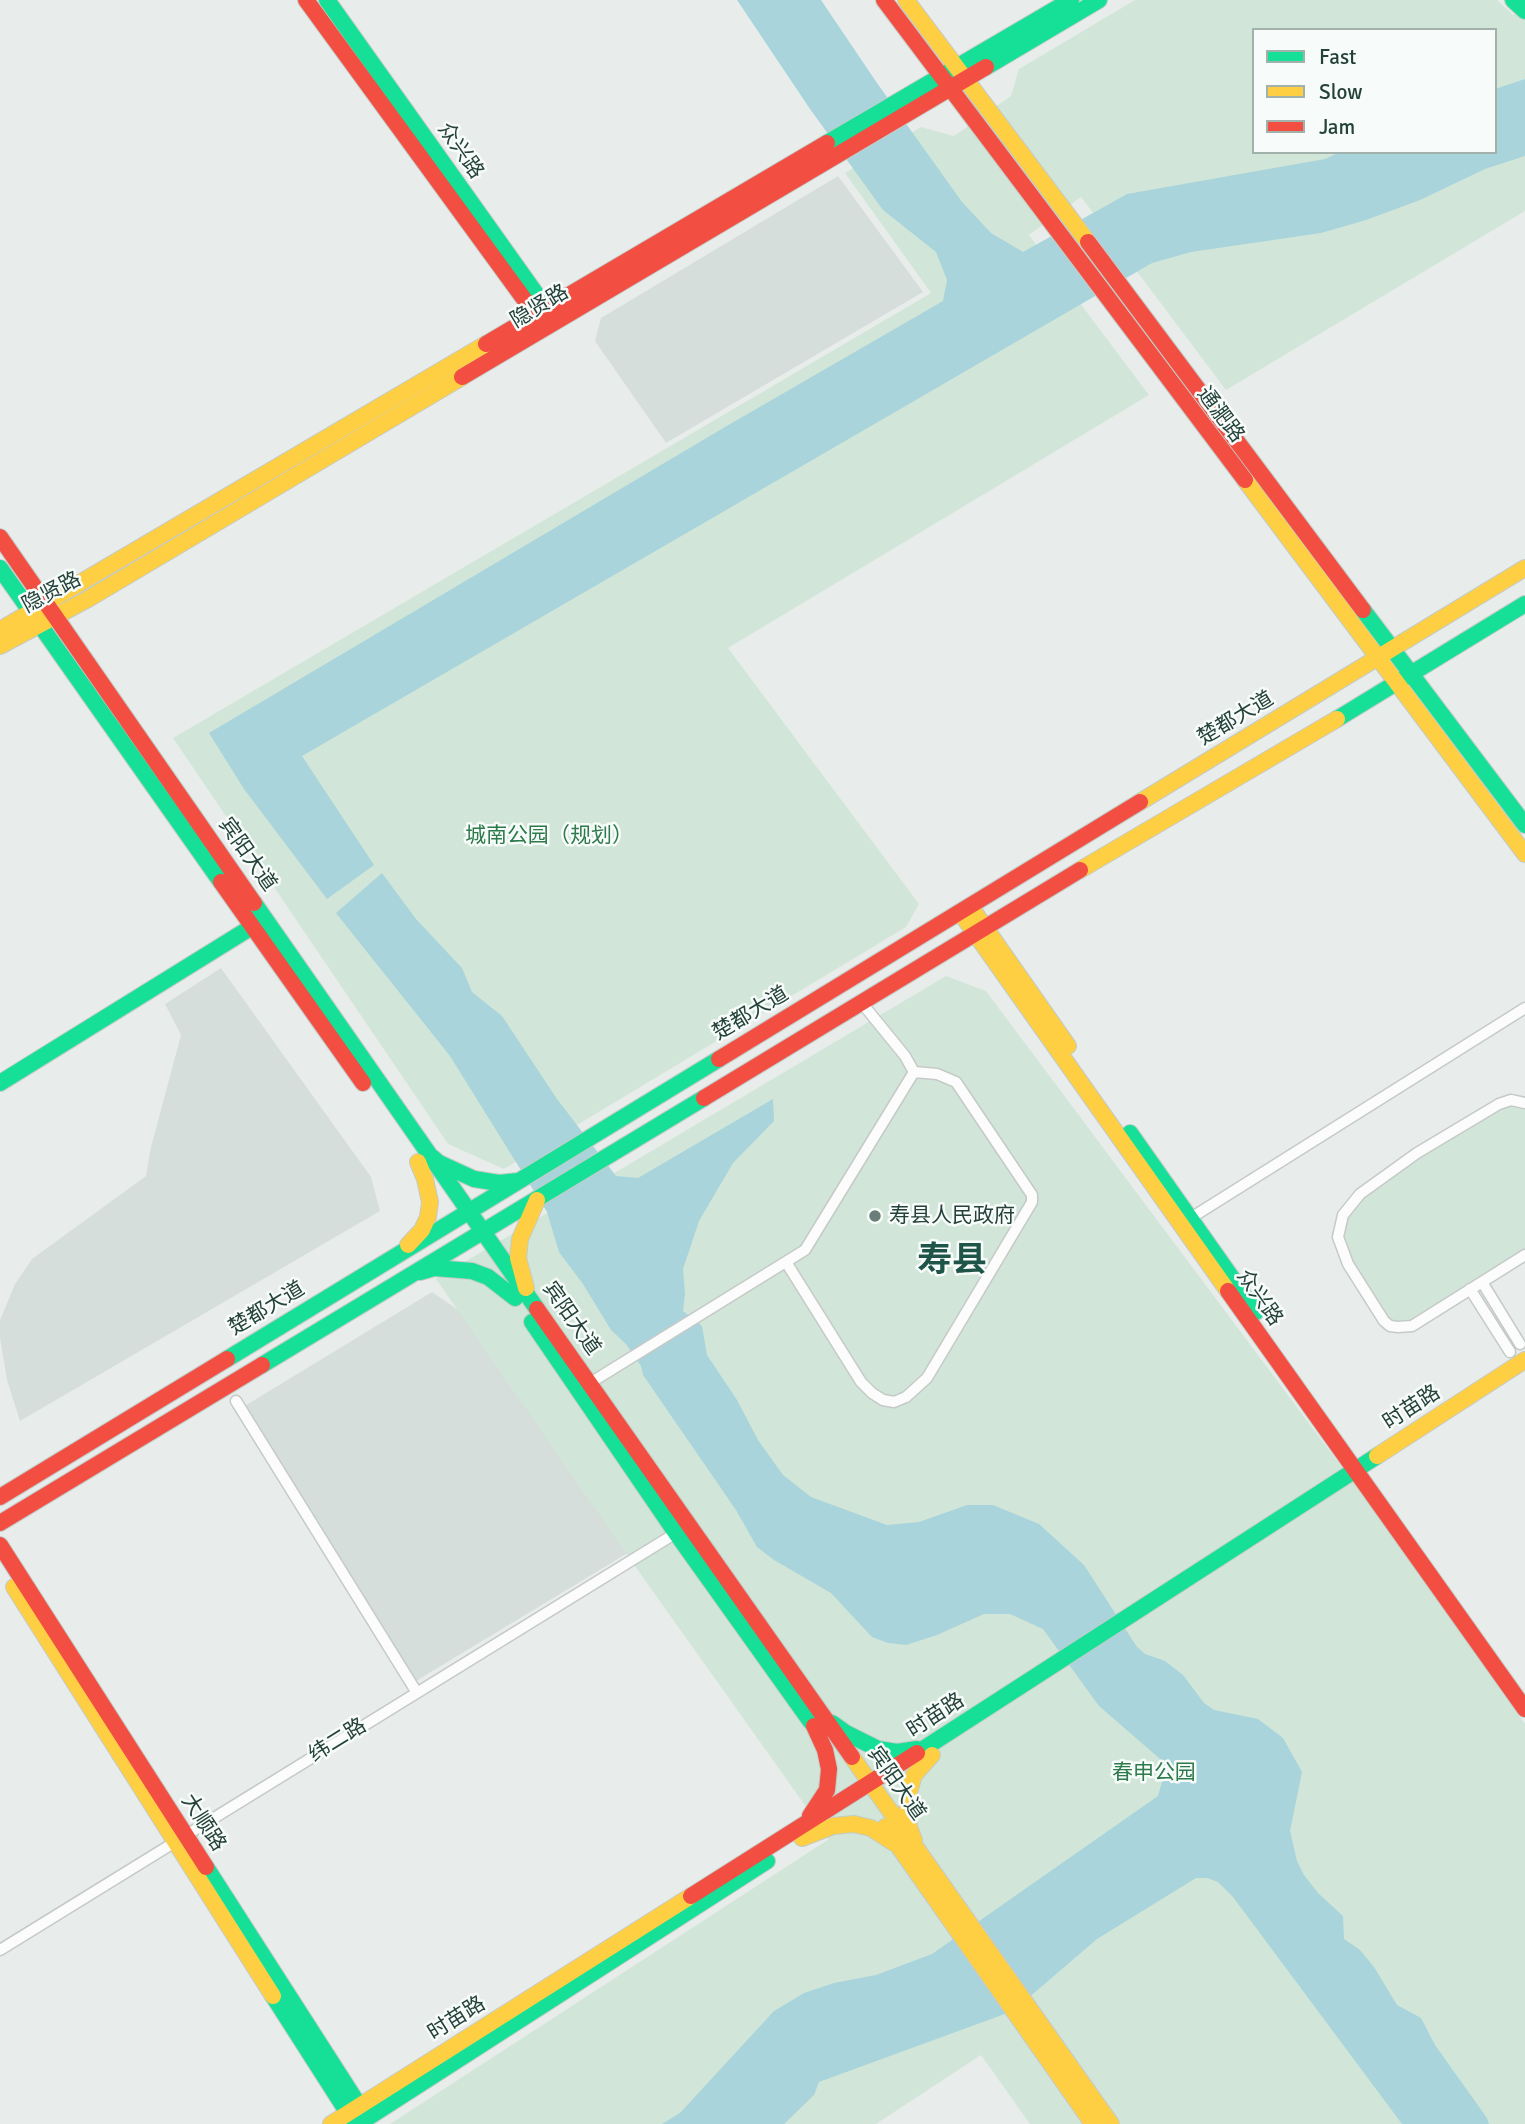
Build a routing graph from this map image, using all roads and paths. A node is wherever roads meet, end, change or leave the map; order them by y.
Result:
1 (306, 0) edge
2 (327, 0) edge
3 (884, 0) edge
4 (906, 0) edge
5 (1071, 0) edge
6 (1099, 0) edge
7 (1513, 0) edge
8 (1525, 11) edge
9 (961, 73) junction
10 (945, 82) junction
11 (541, 311) junction
12 (557, 324) junction
13 (0, 537) edge
14 (0, 568) edge
15 (1525, 568) edge
16 (1525, 604) edge
17 (50, 609) junction
18 (35, 617) junction
19 (0, 630) edge
20 (0, 646) edge
21 (1392, 648) junction
22 (1377, 658) junction
23 (1412, 674) junction
24 (1397, 684) junction
25 (1525, 825) edge
26 (1525, 854) edge
27 (965, 909) junction
28 (259, 923) junction
29 (975, 932) junction
30 (861, 1002) junction
31 (1525, 1007) edge
32 (914, 1072) junction
33 (0, 1083) edge
34 (1525, 1090) edge
35 (1511, 1100) junction
36 (1525, 1103) edge
37 (423, 1158) junction
38 (520, 1180) junction
39 (538, 1199) junction
40 (463, 1214) junction
41 (1186, 1221) junction
42 (478, 1235) junction
43 (399, 1253) junction
44 (1525, 1255) edge
45 (786, 1262) junction
46 (415, 1273) junction
47 (1482, 1282) junction
48 (1470, 1289) junction
49 (521, 1296) junction
50 (276, 1328) junction
51 (289, 1349) junction
52 (1510, 1352) dead end
53 (1523, 1352) edge
54 (221, 1362) junction
55 (1525, 1372) edge
56 (233, 1382) junction
57 (590, 1383) junction
58 (236, 1401) dead end
59 (1362, 1468) junction
60 (0, 1497) edge
61 (0, 1523) edge
62 (676, 1533) junction
63 (0, 1545) edge
64 (0, 1565) edge
65 (414, 1688) dead end
66 (1525, 1690) edge
67 (1525, 1709) edge
68 (817, 1719) junction
69 (931, 1750) junction
70 (867, 1791) junction
71 (800, 1834) junction
72 (180, 1838) junction
73 (912, 1854) junction
74 (0, 1950) edge
75 (1039, 2034) junction
76 (360, 2121) edge
77 (331, 2124) edge
78 (1093, 2124) edge
79 (1111, 2124) edge

1 - 11 main road, 众兴路
2 - 11 main road, 众兴路
3 - 10 main road, 通淝路
4 - 9 main road, 通淝路
5 - 9 main road, 隐贤路
6 - 9 main road, 隐贤路
7 - 8 main road
9 - 10 main road, 隐贤路
9 - 21 main road, 通淝路
10 - 11 main road, 隐贤路
10 - 12 main road, 隐贤路
10 - 22 main road, 通淝路
11 - 12 main road, 众兴路
11 - 17 main road, 隐贤路
12 - 17 main road, 隐贤路
13 - 17 main road, 宾阳大道
14 - 18 main road, 宾阳大道
15 - 21 main road, 楚都大道
16 - 23 main road
17 - 18 main road, 隐贤路
17 - 28 main road, 宾阳大道
18 - 19 main road, 隐贤路
18 - 20 main road, 隐贤路
18 - 28 main road, 宾阳大道
21 - 22 main road, 楚都大道
21 - 23 main road, 通淝路
22 - 24 main road, 通淝路
22 - 27 main road, 楚都大道
23 - 24 main road
23 - 25 main road, 通淝路
24 - 26 main road, 通淝路
24 - 29 main road
27 - 29 main road, 众兴路
27 - 38 main road, 楚都大道
27 - 41 main road, 众兴路
28 - 33 main road
28 - 37 main road, 宾阳大道
29 - 30 main road
29 - 41 main road, 众兴路
30 - 32 street
30 - 39 main road
31 - 41 street
32 - 45 street
32 - 45 street
34 - 35 street
35 - 36 street
35 - 48 street
37 - 38 main road
37 - 40 main road, 宾阳大道
37 - 43 main road
38 - 40 main road, 楚都大道
39 - 42 main road
39 - 49 main road
40 - 42 main road, 宾阳大道
40 - 43 main road, 楚都大道
41 - 59 main road, 众兴路
42 - 46 main road
42 - 49 main road, 宾阳大道
43 - 50 main road, 楚都大道
44 - 47 street
45 - 57 street
46 - 49 main road
46 - 51 main road
47 - 48 street
47 - 53 street
48 - 52 street
49 - 57 main road, 宾阳大道
49 - 62 main road, 宾阳大道
50 - 51 main road
50 - 54 main road, 楚都大道
51 - 56 main road
53 - 59 main road, 时苗路
54 - 56 main road
54 - 60 main road, 楚都大道
55 - 59 main road, 时苗路
56 - 61 main road
57 - 68 main road, 宾阳大道
58 - 65 street
59 - 66 main road, 众兴路
59 - 67 main road, 众兴路
59 - 69 main road, 时苗路
62 - 68 main road, 宾阳大道
62 - 72 street, 纬二路
63 - 72 main road, 大顺路
64 - 72 main road, 大顺路
68 - 69 main road
68 - 70 main road, 宾阳大道
68 - 71 main road
69 - 70 main road, 时苗路
69 - 73 main road
70 - 71 main road, 时苗路
70 - 73 main road, 宾阳大道
71 - 73 main road
71 - 76 main road, 时苗路
72 - 74 street, 纬二路
72 - 76 main road, 大顺路
73 - 75 main road, 宾阳大道
75 - 78 main road, 宾阳大道
75 - 79 main road, 宾阳大道
76 - 77 main road, 时苗路

